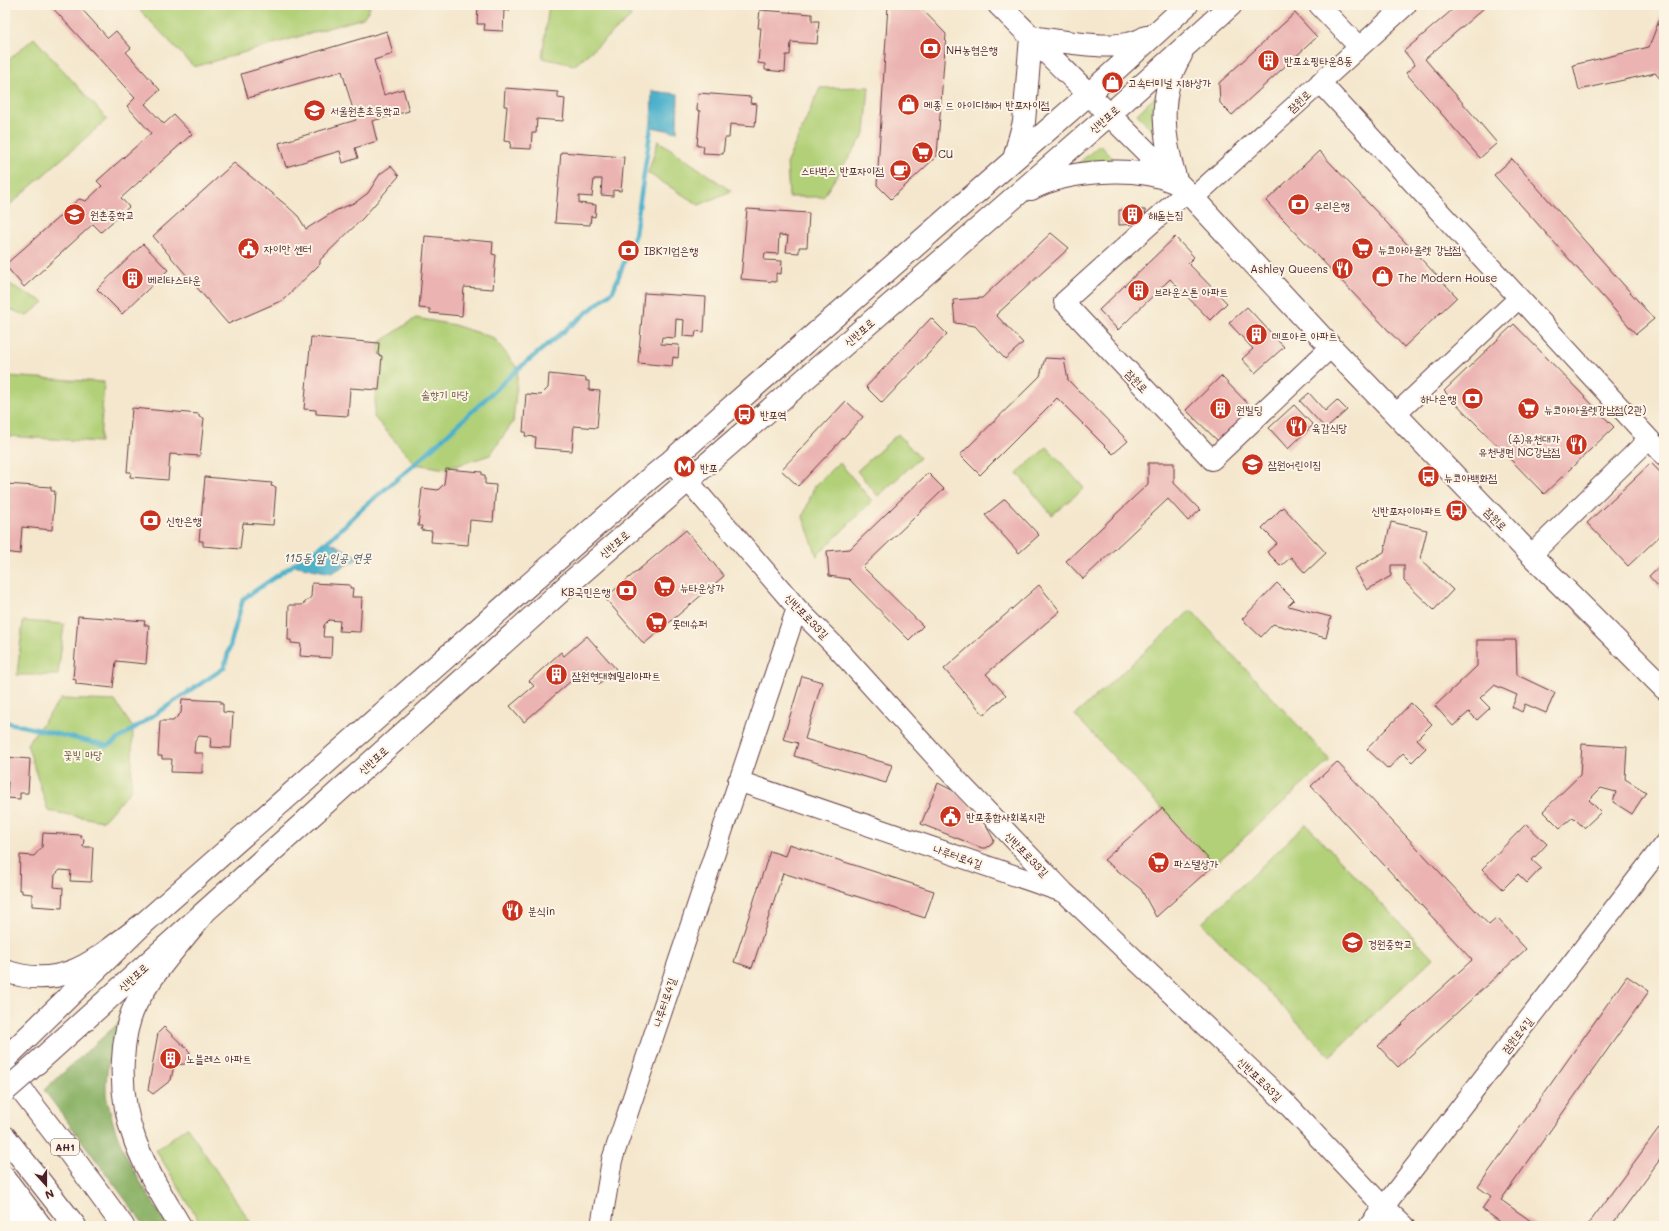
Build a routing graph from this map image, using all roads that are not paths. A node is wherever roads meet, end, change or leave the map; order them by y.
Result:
1 (999, 5) edge
2 (1231, 5) edge
3 (1319, 5) edge
4 (1406, 5) edge
5 (1181, 10) edge
6 (1032, 37) junction
7 (1188, 44) junction
8 (1359, 48) junction
9 (1320, 82) junction
10 (1089, 94) junction
11 (1109, 115) junction
12 (1014, 159) junction
13 (1185, 191) junction
14 (1013, 198) junction
15 (1519, 298) junction
16 (1331, 347) junction
17 (1396, 414) junction
18 (1649, 438) junction
19 (1664, 455) edge
20 (671, 461) junction
21 (688, 480) junction
22 (1531, 555) junction
23 (797, 608) junction
24 (1664, 688) edge
25 (738, 781) junction
26 (1664, 844) edge
27 (1064, 892) junction
28 (203, 914) junction
29 (143, 924) junction
30 (5, 970) edge
31 (8, 1060) edge
32 (5, 1091) edge
33 (5, 1137) edge
34 (5, 1177) edge
35 (5, 1201) edge
36 (1384, 1207) junction
37 (26, 1226) edge
38 (42, 1226) edge
39 (75, 1226) edge
40 (123, 1226) edge
41 (180, 1226) edge
42 (601, 1226) edge
43 (1369, 1226) edge
44 (1404, 1226) edge

1 - 6 main road, 잠원로
2 - 7 main road, 신반포로
3 - 8 street
4 - 8 street, 잠원로
5 - 6 main road
5 - 10 main road
6 - 10 main road, 잠원로
6 - 12 main road
7 - 11 main road, 신반포로
7 - 13 main road
8 - 9 street, 잠원로
9 - 13 street, 잠원로
9 - 15 street
10 - 11 main road, 잠원로
10 - 12 main road
11 - 13 main road, 잠원로
11 - 14 main road, 신반포로
12 - 20 main road
13 - 14 main road
13 - 16 main road, 잠원로
13 - 16 street, 잠원로
14 - 21 main road, 신반포로
15 - 17 street
15 - 18 street
16 - 17 main road, 잠원로
17 - 22 main road, 잠원로
18 - 19 street
18 - 22 street
20 - 21 street, 신반포로33길
20 - 29 main road
21 - 23 street, 신반포로33길
21 - 28 main road, 신반포로
22 - 24 main road, 잠원로
23 - 25 street, 나루터로4길
23 - 27 street, 신반포로33길
25 - 27 street, 나루터로4길
25 - 42 street, 나루터로4길
26 - 36 street, 잠원로4길
27 - 36 street, 신반포로33길
28 - 32 main road, 신반포로, bridge
28 - 41 main road
29 - 30 main road
29 - 31 main road
31 - 40 main road, AH1
33 - 39 main road
34 - 38 street
35 - 37 street
36 - 43 street, 잠원로4길
36 - 44 street, 신반포로33길

